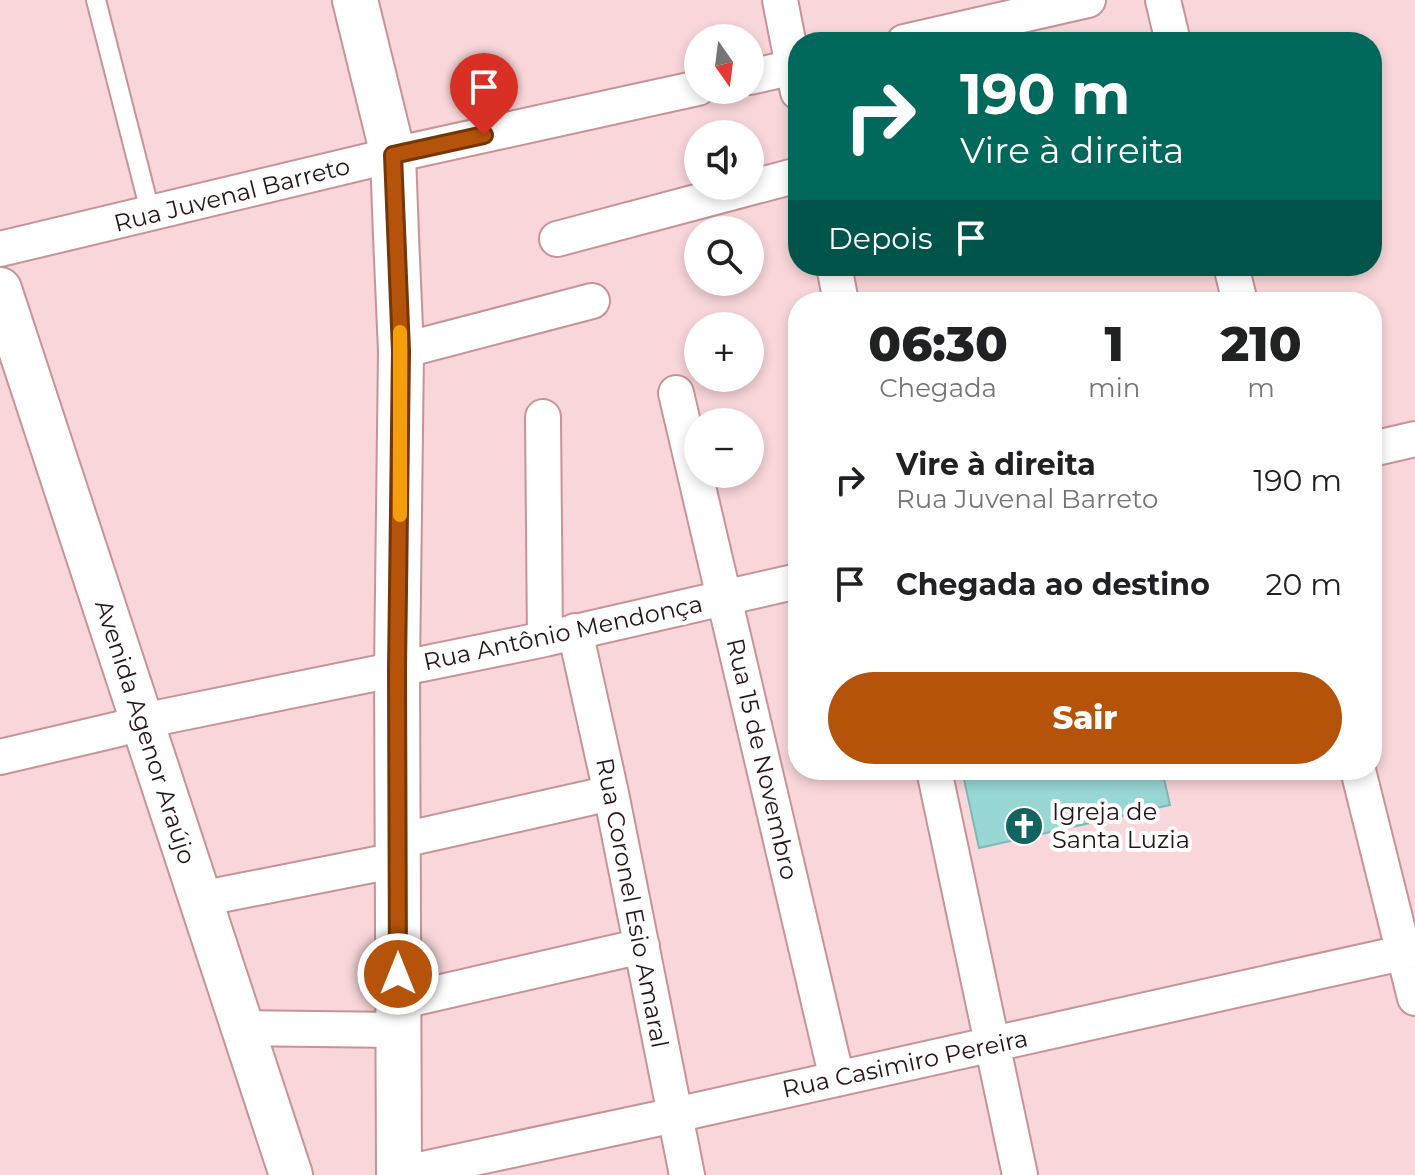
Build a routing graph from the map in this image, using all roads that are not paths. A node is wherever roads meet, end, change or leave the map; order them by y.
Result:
1 (96, 0) edge
2 (355, 0) edge
3 (780, 0) edge
4 (1088, 0) edge
5 (1163, 0) edge
6 (948, 32) edge
7 (1171, 32) edge
8 (788, 38) edge
9 (788, 75) edge
10 (764, 76) edge
11 (684, 91) edge
12 (393, 155) junction
13 (788, 178) edge
14 (151, 215) junction
15 (557, 239) dead end
16 (0, 249) edge
17 (0, 289) edge
18 (592, 301) dead end
19 (401, 351) junction
20 (0, 353) edge
21 (676, 393) dead end
22 (543, 417) dead end
23 (1415, 439) edge
24 (1382, 447) edge
25 (788, 583) edge
26 (724, 598) junction
27 (560, 635) junction
28 (397, 670) junction
29 (131, 725) junction
30 (0, 757) edge
31 (936, 780) edge
32 (1361, 780) edge
33 (611, 793) junction
34 (398, 850) junction
35 (200, 899) junction
36 (642, 946) junction
37 (1409, 951) edge
38 (1415, 998) edge
39 (398, 1016) junction
40 (241, 1028) junction
41 (991, 1045) junction
42 (837, 1079) junction
43 (675, 1115) junction
44 (265, 1175) edge
45 (291, 1175) edge
46 (398, 1175) edge
47 (687, 1175) edge
48 (1020, 1175) edge

1 - 14 lane
2 - 12 main road
3 - 8 street
4 - 6 street
5 - 7 street
9 - 10 street
11 - 12 street, Rua Juvenal Barreto
12 - 14 street, Rua Juvenal Barreto
12 - 19 main road
13 - 15 street
14 - 16 street, Rua Juvenal Barreto
17 - 29 street, Avenida Agenor Araújo
18 - 19 street
19 - 28 main road
20 - 29 street, Avenida Agenor Araújo
21 - 26 street, Rua 15 de Novembro
22 - 27 street, Rua Coronel Esio Amaral
23 - 24 street
25 - 26 street, Rua Antônio Mendonça
26 - 27 street, Rua Antônio Mendonça
26 - 42 street, Rua 15 de Novembro
27 - 28 street, Rua Antônio Mendonça
27 - 33 street, Rua Coronel Esio Amaral
28 - 29 street, Rua Antônio Mendonça
28 - 34 main road
29 - 30 street, Rua Antônio Mendonça
29 - 35 street, Avenida Agenor Araújo
29 - 44 street, Avenida Agenor Araújo
31 - 41 street
32 - 37 street
33 - 34 street
33 - 36 street, Rua Coronel Esio Amaral
34 - 35 street
34 - 39 main road
35 - 40 street, Avenida Agenor Araújo
36 - 39 street
36 - 43 street, Rua Coronel Esio Amaral
37 - 38 street
37 - 41 street, Rua Casimiro Pereira
39 - 40 street
39 - 46 main road
40 - 45 street, Avenida Agenor Araújo
41 - 42 street, Rua Casimiro Pereira
41 - 48 street
42 - 43 street, Rua Casimiro Pereira
43 - 46 street, Rua Casimiro Pereira
43 - 47 street, Rua Coronel Esio Amaral

